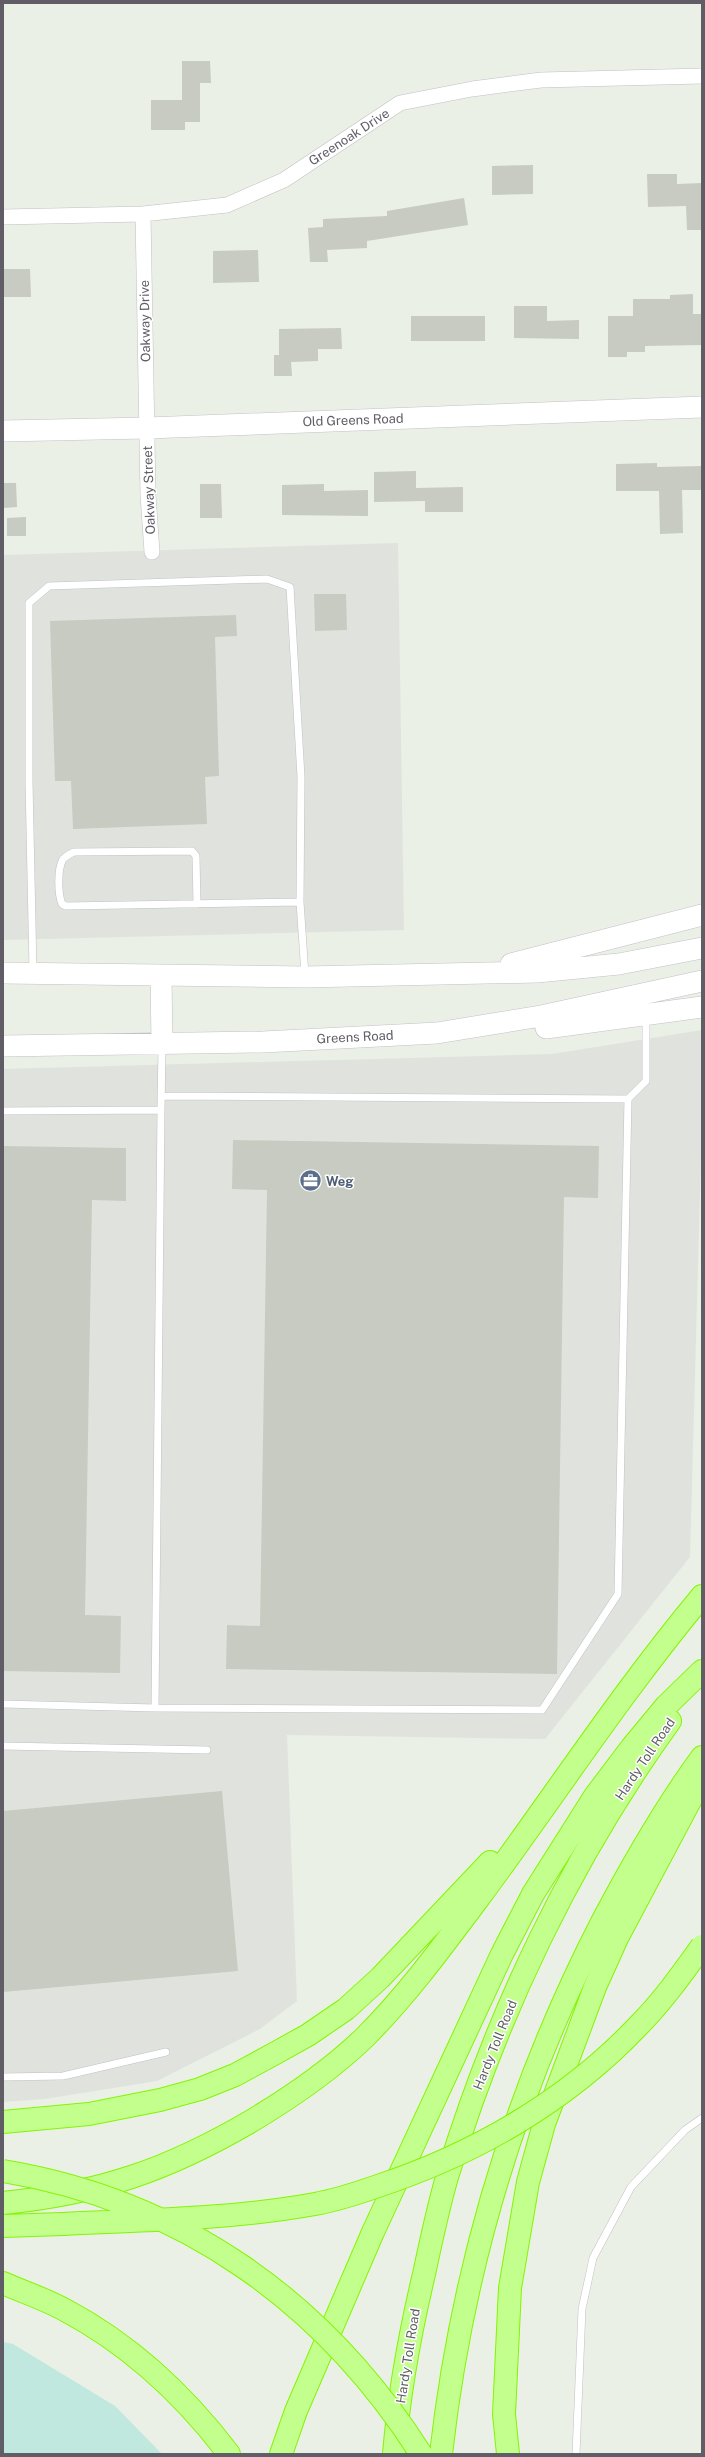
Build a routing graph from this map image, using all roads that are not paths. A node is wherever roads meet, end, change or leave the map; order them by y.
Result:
1 (702, 76) edge
2 (143, 214) junction
3 (3, 217) edge
4 (702, 407) edge
5 (147, 428) junction
6 (3, 431) edge
7 (152, 552) dead end
8 (300, 902) junction
9 (197, 904) junction
10 (702, 916) edge
11 (702, 948) edge
12 (3, 973) edge
13 (34, 973) junction
14 (468, 975) junction
15 (161, 976) junction
16 (305, 976) junction
17 (702, 981) edge
18 (702, 1007) edge
19 (646, 1015) junction
20 (437, 1033) junction
21 (162, 1044) junction
22 (3, 1046) edge
23 (161, 1096) junction
24 (628, 1099) junction
25 (161, 1110) junction
26 (3, 1111) edge
27 (702, 1596) edge
28 (702, 1671) edge
29 (702, 1678) edge
30 (3, 1704) edge
31 (155, 1708) junction
32 (3, 1746) edge
33 (207, 1750) dead end
34 (702, 1757) edge
35 (569, 1770) junction
36 (702, 1777) edge
37 (702, 1946) edge
38 (166, 2052) dead end
39 (3, 2077) edge
40 (702, 2118) edge
41 (3, 2122) edge
42 (3, 2171) edge
43 (3, 2203) edge
44 (3, 2226) edge
45 (3, 2283) edge
46 (229, 2454) edge
47 (282, 2454) edge
48 (394, 2454) edge
49 (422, 2454) edge
50 (441, 2454) edge
51 (508, 2454) edge
52 (576, 2454) edge

1 - 2 street, Greenoak Drive
2 - 3 street, Greenoak Drive
2 - 5 street, Oakway Drive
4 - 5 main road, Old Greens Road
5 - 6 main road, Old Greens Road
5 - 7 street, Oakway Street
8 - 9 lane
8 - 13 lane
8 - 16 lane
9 - 9 lane
10 - 14 main road
11 - 14 main road
12 - 13 main road
13 - 15 main road
14 - 16 main road
15 - 16 main road
15 - 21 main road
17 - 20 main road, Greens Road
18 - 19 main road
19 - 20 main road
19 - 24 lane
20 - 21 main road, Greens Road
21 - 22 main road, Greens Road
21 - 23 lane
23 - 24 lane
23 - 25 lane
24 - 31 lane
25 - 26 lane
25 - 31 lane
27 - 35 highway
28 - 47 highway
29 - 48 highway, Hardy Toll Road
30 - 31 lane
32 - 33 lane
34 - 50 highway
35 - 41 highway
35 - 43 highway
36 - 51 highway
37 - 44 highway, bridge
38 - 39 lane
40 - 52 lane
42 - 49 highway, bridge
45 - 46 highway

